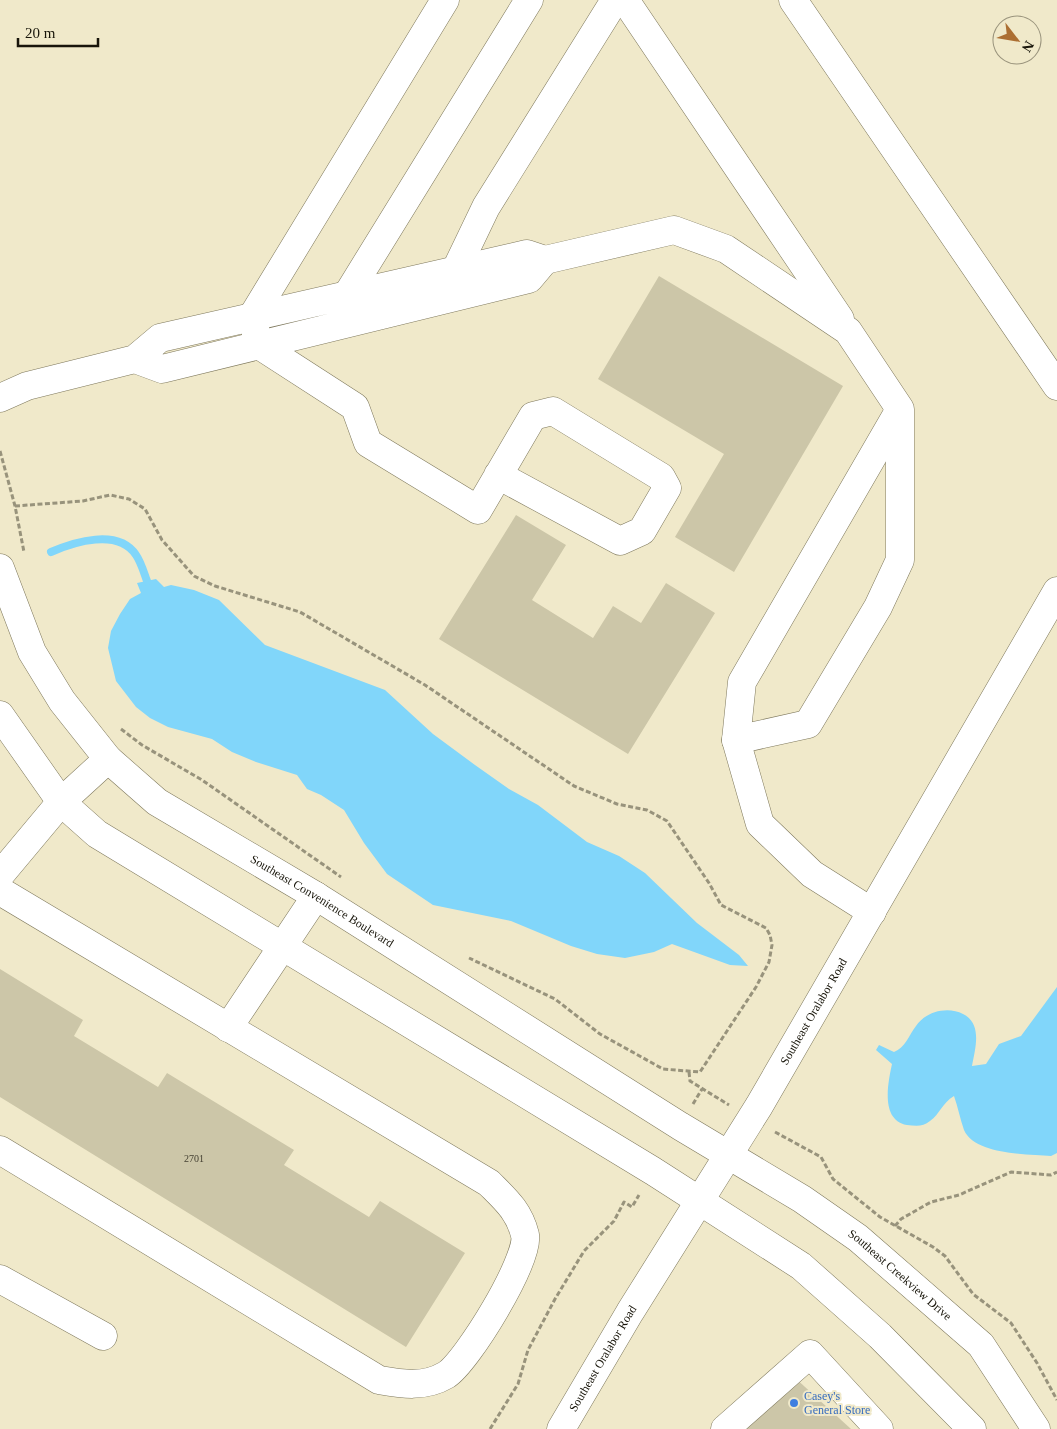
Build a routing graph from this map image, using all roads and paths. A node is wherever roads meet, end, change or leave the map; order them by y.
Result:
1 (445, 0) edge
2 (529, 0) edge
3 (615, 0) edge
4 (625, 0) edge
5 (793, 0) edge
6 (546, 260) junction
7 (456, 270) junction
8 (347, 295) junction
9 (440, 301) junction
10 (252, 317) junction
11 (344, 324) junction
12 (848, 331) junction
13 (260, 345) junction
14 (135, 359) junction
15 (1057, 386) edge
16 (0, 398) edge
17 (900, 409) junction
18 (0, 451) edge
19 (498, 475) junction
20 (15, 506) junction
21 (26, 560) dead end
22 (0, 568) edge
23 (1057, 591) edge
24 (0, 715) edge
25 (120, 728) dead end
26 (736, 740) junction
27 (108, 759) junction
28 (62, 802) junction
29 (0, 875) edge
30 (347, 882) dead end
31 (0, 891) edge
32 (316, 896) junction
33 (872, 912) junction
34 (282, 946) junction
35 (467, 957) dead end
36 (228, 1028) junction
37 (702, 1089) dead end
38 (680, 1126) junction
39 (0, 1150) edge
40 (728, 1155) junction
41 (653, 1171) junction
42 (1057, 1172) edge
43 (700, 1201) junction
44 (895, 1226) dead end
45 (0, 1279) edge
46 (103, 1336) dead end
47 (1057, 1423) edge
48 (490, 1429) edge
49 (561, 1429) edge
50 (726, 1429) edge
51 (879, 1429) edge
52 (972, 1429) edge
53 (1036, 1429) edge
54 (1047, 1429) edge

1 - 10 main road
2 - 8 main road
3 - 7 main road
4 - 12 main road
5 - 15 main road
6 - 7 main road
6 - 9 main road
6 - 12 main road
7 - 8 main road
7 - 9 main road
8 - 10 main road
8 - 11 main road
9 - 11 main road
10 - 13 main road
10 - 14 main road
11 - 13 main road
12 - 17 main road
13 - 14 main road
13 - 19 main road
14 - 16 main road
17 - 26 main road
17 - 26 main road
18 - 20 path
19 - 19 main road
20 - 21 path
20 - 35 path
22 - 27 main road, Southeast Convenience Boulevard
23 - 33 main road, Southeast Oralabor Road
24 - 28 main road
25 - 30 path
26 - 33 main road
27 - 28 main road
27 - 32 main road, Southeast Convenience Boulevard
28 - 29 main road
28 - 34 main road
31 - 36 main road
32 - 34 main road
32 - 38 main road, Southeast Convenience Boulevard
33 - 40 main road, Southeast Oralabor Road
34 - 36 main road
34 - 41 main road
36 - 39 main road
37 - 38 path
38 - 40 main road, Southeast Convenience Boulevard
40 - 43 main road, Southeast Oralabor Road
40 - 53 main road, Southeast Creekview Drive
41 - 43 main road
41 - 48 path
42 - 44 path
43 - 49 main road, Southeast Oralabor Road
43 - 52 main road
45 - 46 main road
47 - 54 main road
50 - 51 main road

